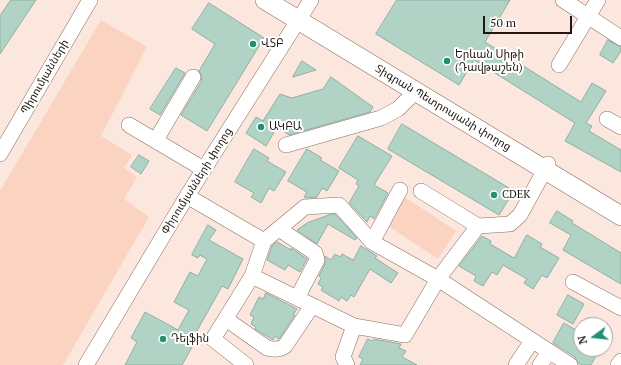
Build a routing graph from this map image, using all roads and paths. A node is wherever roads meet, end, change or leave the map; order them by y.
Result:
1 (90, 0) edge
2 (265, 0) edge
3 (278, 0) edge
4 (562, 0) edge
5 (598, 0) edge
6 (303, 12) edge
7 (588, 16) junction
8 (621, 38) edge
9 (559, 65) dead end
10 (193, 77) dead end
11 (416, 91) junction
12 (607, 119) dead end
13 (129, 124) dead end
14 (621, 127) edge
15 (156, 140) junction
16 (286, 145) dead end
17 (0, 154) edge
18 (547, 167) junction
19 (203, 171) junction
20 (400, 190) dead end
21 (421, 191) dead end
22 (187, 196) junction
23 (621, 208) edge
24 (621, 216) edge
25 (478, 226) junction
26 (279, 229) junction
27 (264, 241) junction
28 (372, 242) junction
29 (252, 276) junction
30 (438, 279) junction
31 (573, 282) dead end
32 (297, 298) junction
33 (312, 306) junction
34 (621, 308) edge
35 (226, 319) junction
36 (354, 326) junction
37 (532, 341) junction
38 (549, 352) junction
39 (621, 361) edge
40 (86, 365) edge
41 (246, 365) edge
42 (347, 365) edge
43 (516, 365) edge
44 (540, 365) edge
45 (570, 365) edge
46 (618, 365) edge

1 - 17 street, Պիրումյանների
2 - 6 main road, Տիգրան Պետրոսյանի փողոց
3 - 6 main road, Տիգրան Պետրոսյանի փողոց
4 - 7 street
5 - 7 street
6 - 11 main road, Տիգրան Պետրոսյանի փողոց
6 - 18 main road, Տիգրան Պետրոսյանի փողոց
6 - 19 street, Փիրումյանների փողոց
7 - 8 street
7 - 9 street
10 - 15 street
11 - 16 street
11 - 18 main road, Տիգրան Պետրոսյանի փողոց
12 - 14 street
13 - 15 street
15 - 19 street
18 - 23 main road, Տիգրան Պետրոսյանի փողոց
18 - 24 main road, Տիգրան Պետրոսյանի փողոց
18 - 25 street
19 - 22 street, Փիրումյանների փողոց
20 - 28 street
21 - 25 street
22 - 27 street
22 - 40 street, Փիրումյանների փողոց
25 - 30 street
26 - 27 street
26 - 28 street
26 - 32 street
27 - 29 street
28 - 30 street
29 - 32 street
29 - 35 street
30 - 36 street
30 - 37 street
31 - 34 street
32 - 33 street
33 - 35 street
33 - 36 street
35 - 41 street
36 - 42 street
37 - 38 street
37 - 43 street
38 - 44 street
38 - 45 street
39 - 46 street

